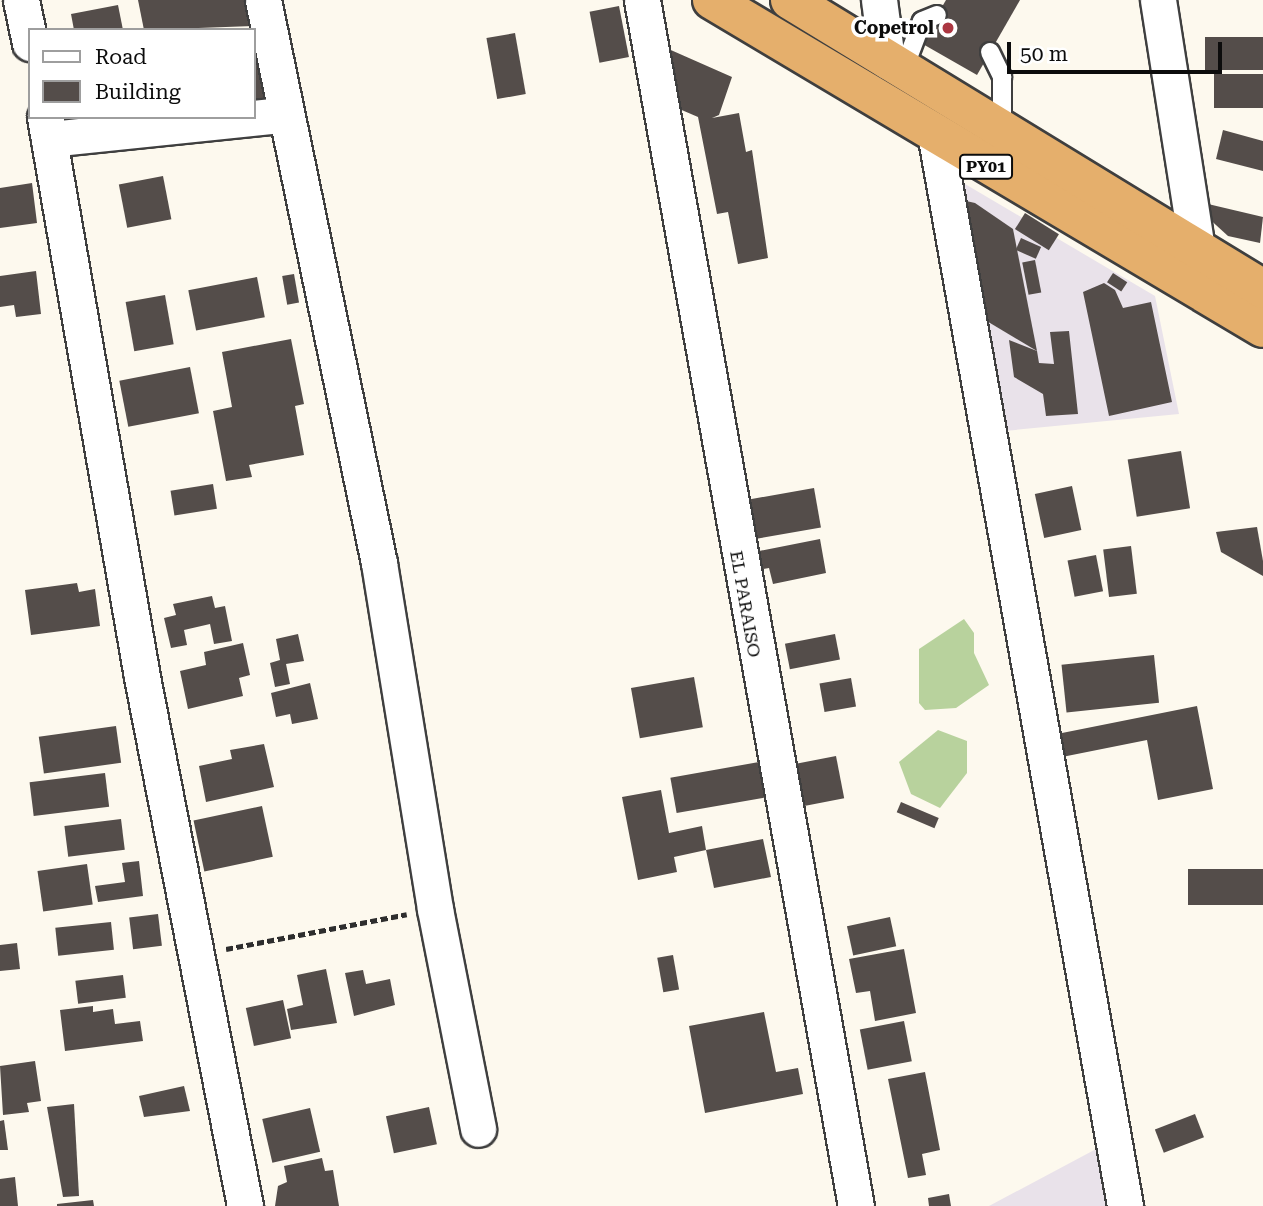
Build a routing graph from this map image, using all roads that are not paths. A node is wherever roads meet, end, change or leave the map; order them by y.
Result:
1 (21, 0) edge
2 (263, 0) edge
3 (642, 0) edge
4 (712, 0) edge
5 (790, 0) edge
6 (879, 0) edge
7 (1157, 0) edge
8 (937, 15) dead end
9 (28, 33) edge
10 (990, 52) dead end
11 (895, 66) junction
12 (282, 115) junction
13 (256, 116) edge
14 (210, 119) edge
15 (47, 128) edge
16 (1002, 132) junction
17 (936, 138) junction
18 (1197, 250) junction
19 (1263, 289) edge
20 (1263, 328) edge
21 (478, 1129) dead end
22 (245, 1206) edge
23 (856, 1206) edge
24 (1125, 1206) edge

1 - 9 street
2 - 12 street
3 - 23 street, EL PARAISO
4 - 17 highway, PY01
5 - 11 highway, PY01
6 - 11 street
7 - 18 street
8 - 11 lane
10 - 16 lane
11 - 16 highway, PY01
12 - 13 street
12 - 21 street
14 - 15 street
15 - 22 street
16 - 18 highway, PY01
17 - 20 highway, PY01
17 - 24 street
18 - 19 highway, PY01

